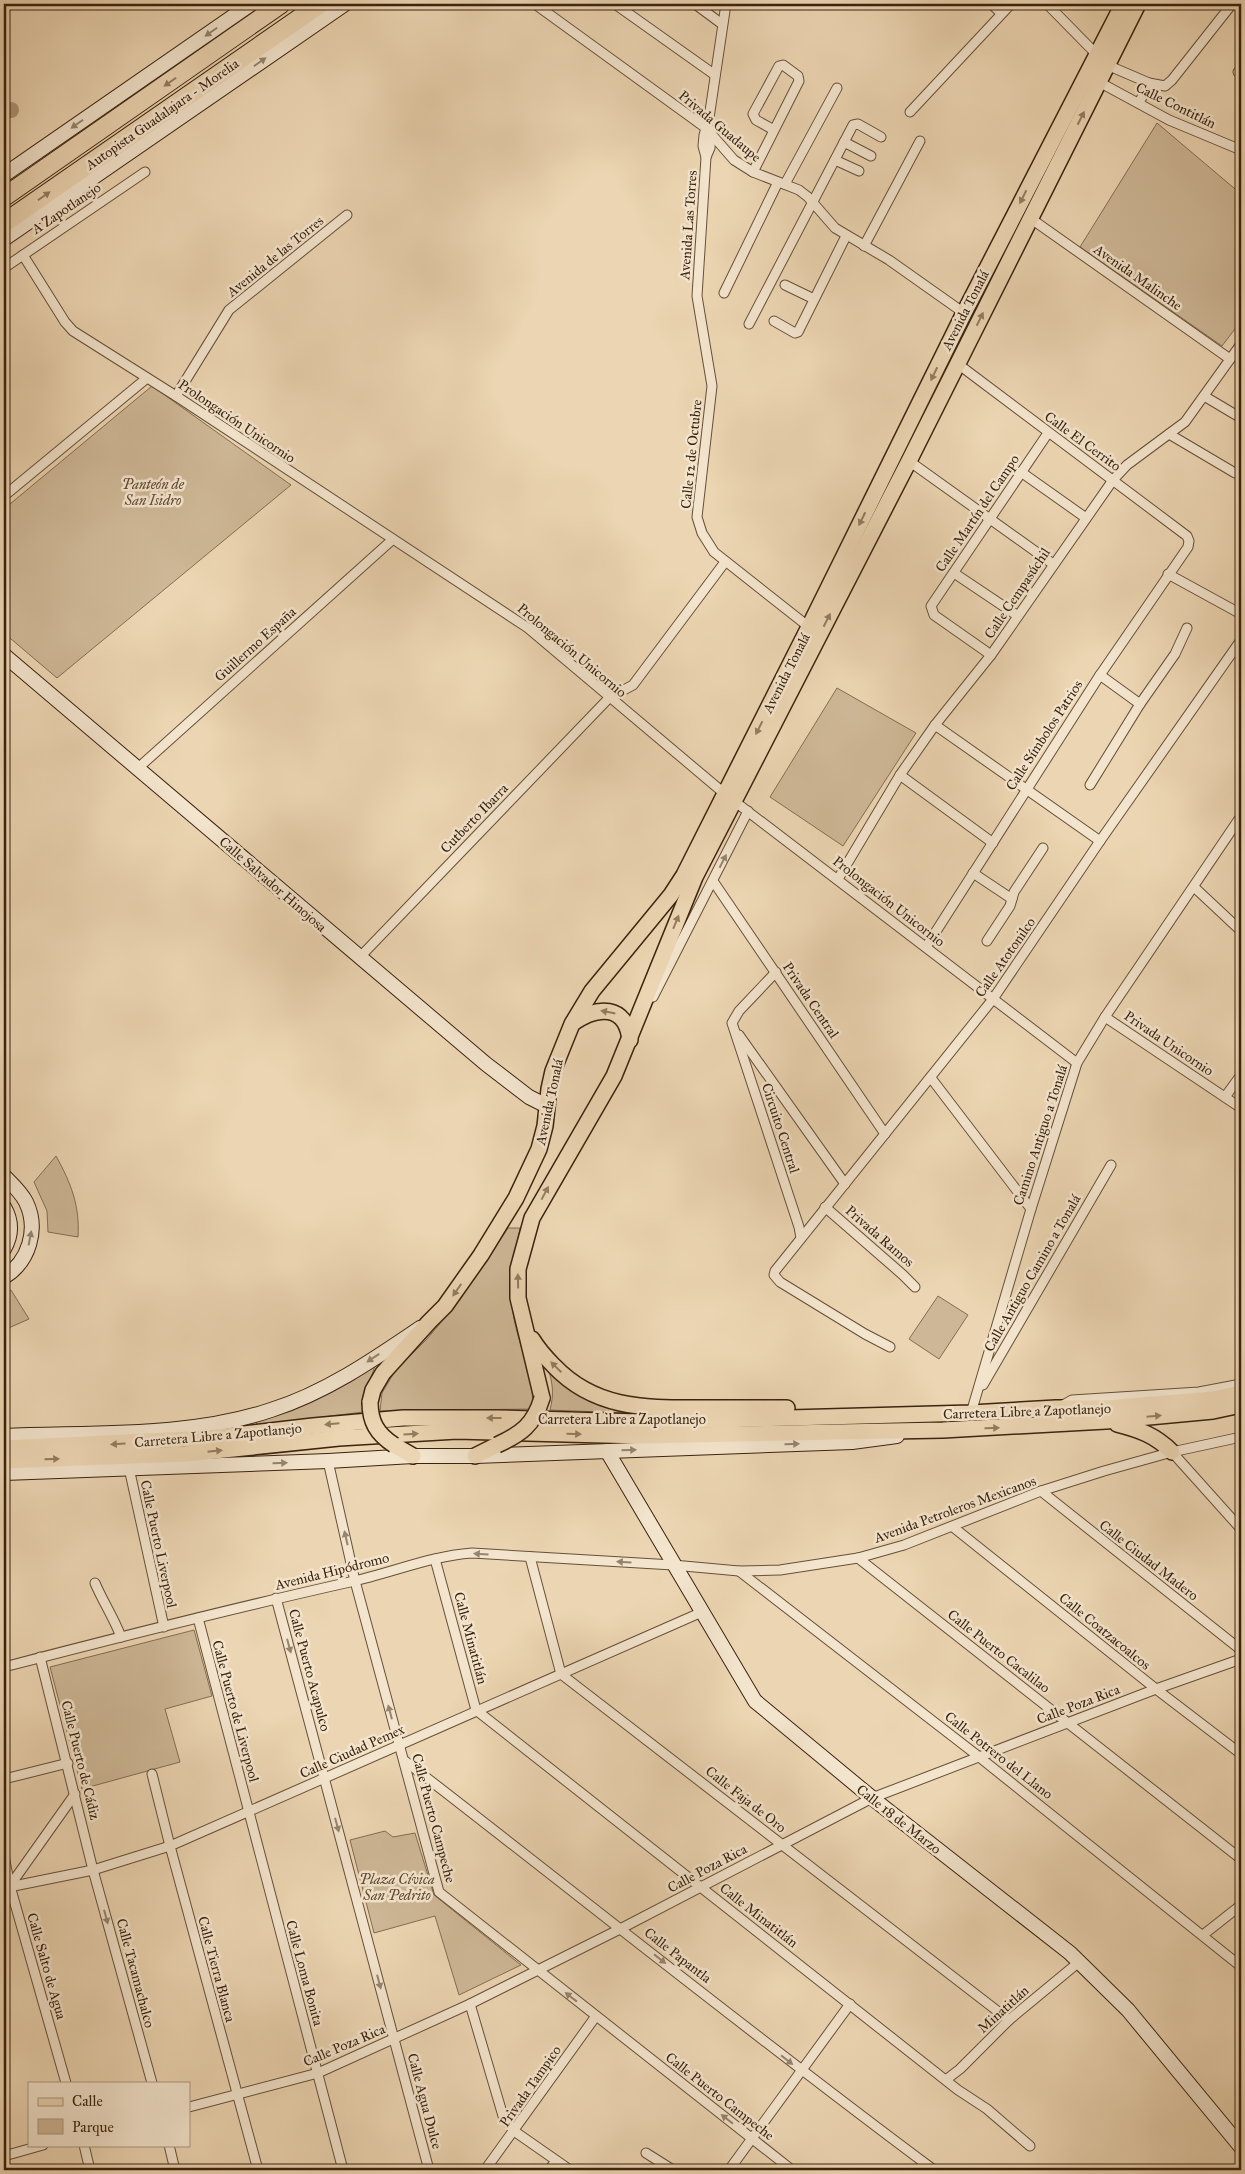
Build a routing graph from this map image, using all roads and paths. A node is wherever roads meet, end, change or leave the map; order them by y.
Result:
1 (251, 4) edge
2 (281, 4) edge
3 (320, 4) edge
4 (345, 4) edge
5 (535, 4) edge
6 (615, 4) edge
7 (695, 4) edge
8 (726, 4) edge
9 (991, 4) edge
10 (1011, 4) edge
11 (1048, 4) edge
12 (1123, 4) edge
13 (1138, 4) edge
14 (1232, 4) edge
15 (1001, 13) junction
16 (722, 24) junction
17 (1102, 60) junction
18 (715, 75) junction
19 (1099, 82) junction
20 (1149, 83) junction
21 (837, 88) dead end
22 (1139, 103) junction
23 (910, 112) dead end
24 (708, 130) junction
25 (774, 130) junction
26 (881, 137) dead end
27 (920, 140) dead end
28 (844, 142) junction
29 (1241, 150) edge
30 (871, 156) dead end
31 (835, 160) junction
32 (145, 172) dead end
33 (752, 172) junction
34 (859, 172) dead end
35 (4, 176) edge
36 (781, 183) junction
37 (4, 197) edge
38 (813, 204) junction
39 (347, 215) dead end
40 (1030, 218) junction
41 (4, 223) edge
42 (846, 236) junction
43 (4, 239) edge
44 (864, 246) junction
45 (23, 255) junction
46 (4, 268) edge
47 (785, 285) dead end
48 (724, 293) dead end
49 (697, 296) joint
50 (814, 300) junction
51 (964, 313) junction
52 (774, 320) dead end
53 (749, 324) dead end
54 (1240, 348) edge
55 (1230, 359) junction
56 (958, 364) junction
57 (147, 378) junction
58 (176, 396) junction
59 (1204, 396) junction
60 (1241, 418) edge
61 (1048, 433) junction
62 (1170, 434) junction
63 (909, 461) junction
64 (1022, 472) junction
65 (1235, 473) dead end
66 (1113, 480) junction
67 (4, 496) edge
68 (1086, 518) junction
69 (990, 519) junction
70 (392, 540) junction
71 (1189, 541) joint
72 (725, 562) junction
73 (1053, 564) junction
74 (954, 573) junction
75 (1168, 574) junction
76 (1241, 614) edge
77 (1018, 616) junction
78 (809, 627) junction
79 (1187, 628) dead end
80 (1241, 640) edge
81 (4, 655) edge
82 (991, 655) junction
83 (1100, 674) junction
84 (609, 698) junction
85 (1140, 704) junction
86 (935, 725) junction
87 (137, 769) junction
88 (900, 775) junction
89 (1090, 785) dead end
90 (1026, 790) junction
91 (730, 798) junction
92 (748, 812) junction
93 (1241, 816) edge
94 (1100, 841) junction
95 (993, 842) junction
96 (1043, 848) dead end
97 (973, 873) junction
98 (838, 879) junction
99 (713, 881) junction
100 (1194, 887) junction
101 (1012, 899) junction
102 (1241, 931) edge
103 (987, 941) dead end
104 (926, 947) junction
105 (360, 957) junction
106 (776, 972) junction
107 (993, 999) junction
108 (1105, 1017) junction
109 (572, 1024) junction
110 (733, 1028) junction
111 (633, 1034) junction
112 (1077, 1063) junction
113 (1241, 1075) edge
114 (931, 1078) junction
115 (1225, 1097) junction
116 (547, 1106) junction
117 (1241, 1108) edge
118 (885, 1134) junction
119 (1111, 1165) dead end
120 (4, 1176) edge
121 (845, 1184) junction
122 (4, 1207) edge
123 (825, 1207) junction
124 (1031, 1209) junction
125 (801, 1238) junction
126 (4, 1249) edge
127 (4, 1277) edge
128 (915, 1287) dead end
129 (428, 1322) junction
130 (524, 1325) junction
131 (890, 1347) dead end
132 (1241, 1384) edge
133 (1241, 1393) edge
134 (976, 1396) junction
135 (1241, 1405) edge
136 (1056, 1408) junction
137 (966, 1413) junction
138 (1106, 1420) junction
139 (943, 1430) junction
140 (4, 1436) edge
141 (1241, 1437) edge
142 (4, 1448) edge
143 (607, 1451) junction
144 (1172, 1452) junction
145 (413, 1456) junction
146 (476, 1456) junction
147 (4, 1461) edge
148 (328, 1461) junction
149 (128, 1468) junction
150 (4, 1473) edge
151 (1041, 1491) junction
152 (953, 1527) junction
153 (1241, 1529) edge
154 (530, 1557) junction
155 (858, 1558) junction
156 (435, 1559) junction
157 (673, 1565) junction
158 (739, 1571) junction
159 (355, 1581) junction
160 (95, 1583) dead end
161 (276, 1598) junction
162 (702, 1612) junction
163 (198, 1618) junction
164 (164, 1626) junction
165 (121, 1637) junction
166 (1241, 1650) edge
167 (40, 1657) junction
168 (1241, 1659) edge
169 (4, 1667) edge
170 (561, 1674) junction
171 (1156, 1689) junction
172 (476, 1710) junction
173 (1068, 1723) junction
174 (399, 1745) junction
175 (1241, 1754) edge
176 (978, 1756) junction
177 (405, 1761) junction
178 (68, 1763) junction
179 (152, 1774) dead end
180 (324, 1778) junction
181 (4, 1780) edge
182 (75, 1794) junction
183 (872, 1798) junction
184 (248, 1812) junction
185 (782, 1844) junction
186 (170, 1846) junction
187 (4, 1856) edge
188 (1241, 1859) edge
189 (93, 1870) junction
190 (7, 1887) edge
191 (701, 1887) junction
192 (4, 1894) edge
193 (1241, 1905) edge
194 (622, 1928) junction
195 (1203, 1935) junction
196 (1079, 1962) junction
197 (1239, 1964) dead end
198 (536, 1969) junction
199 (470, 2004) junction
200 (850, 2004) junction
201 (596, 2016) junction
202 (1009, 2020) junction
203 (394, 2039) junction
204 (801, 2071) junction
205 (318, 2073) junction
206 (947, 2079) junction
207 (66, 2082) edge
208 (152, 2082) edge
209 (237, 2094) junction
210 (190, 2107) edge
211 (514, 2131) junction
212 (752, 2138) junction
213 (40, 2146) edge
214 (84, 2146) edge
215 (169, 2146) edge
216 (1030, 2146) dead end
217 (1241, 2147) edge
218 (646, 2153) dead end
219 (4, 2156) edge
220 (556, 2161) junction
221 (4, 2163) edge
222 (6, 2170) edge
223 (90, 2170) edge
224 (176, 2170) edge
225 (258, 2170) edge
226 (343, 2170) edge
227 (429, 2170) edge
228 (485, 2170) edge
229 (549, 2170) edge
230 (570, 2170) edge
231 (672, 2170) edge
232 (729, 2170) edge
233 (792, 2170) edge
234 (934, 2170) edge

1 -> 35 street
2 -> 37 highway, Autopista Guadalajara - Morelia
41 -> 3 highway, Autopista Guadalajara - Morelia
43 -> 4 street
5 - 24 street, Privada Guadaupe
6 - 18 street
7 - 16 street
8 - 16 street, Avenida Las Torres
9 - 15 street
10 - 15 street
11 - 17 street
12 - 17 main road, Avenida Tonalá
13 - 17 main road, Avenida Tonalá
14 - 20 street
15 - 23 street
16 - 18 street, Avenida Las Torres
17 - 19 main road, Avenida Tonalá
17 - 20 street
17 -> 51 main road, Avenida Tonalá
18 - 24 street, Avenida Las Torres
19 - 22 street, Calle Contitlán
40 -> 19 main road, Avenida Tonalá
20 - 22 street
21 - 36 street
22 - 29 street, Calle Contitlán
24 - 33 street, Privada Guadaupe
24 - 49 street, Avenida Las Torres
25 - 25 street
25 - 33 street
26 - 28 street
27 - 44 street
28 - 30 street
28 - 31 street
31 - 34 street
31 - 38 street
32 - 45 street, A Zapotlanejo
33 - 36 street, Privada Guadaupe
36 - 38 street, Privada Guadaupe
36 - 48 street
38 - 42 street, Privada Guadaupe
38 - 53 street
39 - 58 street, Avenida de las Torres
40 - 55 street, Avenida Malinche
56 -> 40 main road, Avenida Tonalá
42 - 44 street, Privada Guadaupe
42 - 50 street
44 - 51 street, Privada Guadaupe
45 - 46 street, A Zapotlanejo
45 - 57 street, Prolongación Unicornio
47 - 50 street
49 - 72 street, Calle 12 de Octubre
50 - 52 street
51 -> 78 main road, Avenida Tonalá
54 - 55 street, Calle Cempasúchil
55 - 59 street, Calle Cempasúchil
56 - 61 street, Calle El Cerrito
56 - 63 main road, Avenida Tonalá
57 - 58 street, Prolongación Unicornio
57 - 67 street
58 - 70 street, Prolongación Unicornio
59 - 60 street
59 - 62 street, Calle Cempasúchil
61 - 64 street, Calle Martín del Campo
61 - 66 street, Calle El Cerrito
62 - 65 street
62 - 66 street, Calle Cempasúchil
63 - 69 street
91 -> 63 main road, Avenida Tonalá
64 - 68 street
64 - 69 street, Calle Martín del Campo
66 - 68 street, Calle Cempasúchil
66 - 71 street, Calle El Cerrito
68 - 73 street, Calle Cempasúchil
69 - 73 street
69 - 74 street, Calle Martín del Campo
70 - 84 street, Prolongación Unicornio
70 - 87 street, Guillermo España
71 - 75 street, Calle Símbolos Patrios
72 - 78 street, Calle 12 de Octubre
72 - 84 street, Cutberto Ibarra
73 - 77 street, Calle Cempasúchil
74 - 77 street
74 - 82 street, Calle Martín del Campo
75 - 76 street
75 - 83 street, Calle Símbolos Patrios
77 - 82 street, Calle Cempasúchil
78 -> 91 main road, Avenida Tonalá
79 - 85 street
80 - 94 street, Calle Atotonilco
81 - 87 street, Calle Salvador Hinojosa
82 - 86 street, Calle Cempasúchil
83 - 85 street
83 - 90 street, Calle Símbolos Patrios
84 - 91 street, Prolongación Unicornio
84 - 105 street, Cutberto Ibarra
85 - 89 street
86 - 88 street, Calle Cempasúchil
86 - 90 street
87 - 105 street, Calle Salvador Hinojosa
88 - 95 street
88 - 98 street, Calle Cempasúchil
90 - 94 street
90 - 95 street, Calle Símbolos Patrios
91 - 92 street, Prolongación Unicornio
91 - 109 main road, Avenida Tonalá
111 -> 91 main road, Avenida Tonalá
92 - 98 street, Prolongación Unicornio
99 -> 92 street
93 - 100 street, Camino Antiguo a Tonalá
94 - 107 street, Calle Atotonilco
95 - 97 street, Calle Símbolos Patrios
96 - 101 street
97 - 101 street
97 - 104 street, Calle Símbolos Patrios
98 - 104 street, Prolongación Unicornio
99 - 106 street, Privada Central
99 - 111 street
100 - 102 street
100 - 108 street, Camino Antiguo a Tonalá
101 - 103 street
104 - 107 street, Prolongación Unicornio
105 - 116 street, Calle Salvador Hinojosa
106 - 110 street
106 - 118 street, Privada Central
107 - 112 street, Prolongación Unicornio
107 - 114 street, Calle Atotonilco
108 - 112 street, Camino Antiguo a Tonalá
108 - 115 street, Privada Unicornio
111 -> 109 main road
109 - 116 main road, Avenida Tonalá
110 - 121 street, Circuito Central
110 - 125 street, Circuito Central
130 -> 111 main road, Avenida Tonalá
112 - 124 street, Camino Antiguo a Tonalá
113 - 115 street
114 - 118 street, Calle Atotonilco
114 - 124 street
115 - 117 street, Privada Unicornio
116 -> 129 main road, Avenida Tonalá
118 - 121 street, Calle Atotonilco
119 - 134 street, Calle Antiguo Camino a Tonalá
127 -> 120 street
121 - 123 street, Calle Atotonilco
122 - 126 street
123 - 125 street, Calle Atotonilco
123 - 128 street, Privada Ramos
124 - 134 street, Camino Antiguo a Tonalá
125 - 131 street, Calle Atotonilco
129 -> 140 street, Carretera Libre a Zapotlanejo
129 - 145 main road, Avenida Tonalá, bridge
137 -> 130 main road
130 - 146 main road, Avenida Tonalá, bridge
132 - 136 street
133 - 136 main road, Carretera Libre a Zapotlanejo
134 - 137 street, Camino Antiguo a Tonalá
138 -> 135 main road, Carretera Libre a Zapotlanejo
136 - 137 main road, Carretera Libre a Zapotlanejo
137 -> 142 main road, Carretera Libre a Zapotlanejo
139 -> 138 main road, Carretera Libre a Zapotlanejo
138 - 144 main road
143 -> 139 street, Carretera Libre a Zapotlanejo
147 -> 139 main road, Carretera Libre a Zapotlanejo
141 - 144 street, Avenida Petroleros Mexicanos
143 - 146 street, Carretera Libre a Zapotlanejo
143 - 157 street, Calle 18 de Marzo
144 - 151 street, Avenida Petroleros Mexicanos
144 - 153 street
145 - 146 street, Carretera Libre a Zapotlanejo
145 - 148 street, Carretera Libre a Zapotlanejo
149 -> 148 street, Carretera Libre a Zapotlanejo
159 -> 148 street, Calle Puerto Campeche
149 - 150 street, Carretera Libre a Zapotlanejo
149 - 164 street, Calle Puerto Liverpool
151 - 152 street, Avenida Petroleros Mexicanos
151 - 166 street, Calle Ciudad Madero
152 - 155 street, Avenida Petroleros Mexicanos
152 - 171 street, Calle Coatzacoalcos
154 -> 156 street, Avenida Hipódromo
157 -> 154 street, Avenida Hipódromo
154 - 170 street
155 - 158 street, Avenida Petroleros Mexicanos
155 - 173 street, Calle Puerto Cacalilao
156 - 159 street, Avenida Hipódromo
156 - 172 street, Calle Minatitlán
157 - 158 street, Avenida Petroleros Mexicanos
157 - 162 street, Calle 18 de Marzo
158 - 176 street, Calle Potrero del Llano
159 - 161 street, Avenida Hipódromo
174 -> 159 street, Calle Puerto Campeche
160 - 165 street
161 - 163 street, Avenida Hipódromo
161 -> 180 street, Calle Puerto Acapulco
162 - 170 street, Calle Ciudad Pemex
162 - 183 street, Calle 18 de Marzo
163 - 164 street, Avenida Hipódromo
163 - 184 street, Calle Puerto de Liverpool
164 - 165 street, Avenida Hipódromo
165 - 167 street, Avenida Hipódromo
167 - 169 street, Avenida Hipódromo
167 - 178 street, Calle Puerto de Cádiz
168 - 171 street, Calle Poza Rica
170 - 172 street, Calle Ciudad Pemex
170 - 185 street, Calle Faja de Oro
171 - 173 street, Calle Poza Rica
171 - 175 street, Calle Coatzacoalcos
172 - 174 street, Calle Ciudad Pemex
172 - 191 street, Calle Minatitlán
173 - 176 street, Calle Poza Rica
173 - 188 street, Calle Puerto Cacalilao
174 - 177 street, Calle Puerto Campeche
174 - 180 street, Calle Ciudad Pemex
176 - 183 street, Calle Poza Rica
176 - 195 street, Calle Potrero del Llano
177 - 194 street, Calle Papantla
177 - 198 street, Calle Puerto Campeche
178 - 181 street
178 - 182 street, Calle Puerto de Cádiz
179 - 186 street, Calle Tierra Blanca
180 - 184 street, Calle Ciudad Pemex
180 -> 203 street, Calle Puerto Acapulco
182 - 189 street, Calle Puerto de Cádiz
182 - 190 street
183 - 185 street, Calle Poza Rica
183 - 196 street, Calle 18 de Marzo
184 - 186 street, Calle Ciudad Pemex
184 - 205 street, Calle Loma Bonita
185 - 191 street, Calle Poza Rica
185 - 202 street, Calle Faja de Oro
186 - 189 street, Calle Ciudad Pemex
186 - 209 street, Calle Tierra Blanca
187 - 190 street, Calle Salto de Agua
189 - 190 street, Calle Ciudad Pemex
189 -> 208 street, Calle Tacamachalco
190 - 192 street
190 - 207 street, Calle Salto de Agua
191 - 194 street, Calle Poza Rica
191 - 200 street, Calle Minatitlán
193 - 195 street
194 - 198 street, Calle Poza Rica
194 -> 204 street, Calle Papantla
195 - 197 street, Calle Potrero del Llano
196 - 202 street, Minatitlán
196 - 217 street, Calle 18 de Marzo
198 - 199 street, Calle Poza Rica
201 -> 198 street, Calle Puerto Campeche
199 - 203 street, Calle Poza Rica
199 - 211 street
200 - 204 street
200 - 206 street, Calle Minatitlán
201 - 211 street, Privada Tampico
212 -> 201 street, Calle Puerto Campeche
202 - 206 street, Minatitlán
203 - 205 street, Calle Poza Rica
203 - 227 street, Calle Agua Dulce
204 - 212 street
204 - 234 street, Calle Papantla
205 - 209 street, Calle Poza Rica
205 - 226 street, Calle Loma Bonita
206 - 216 street, Calle Minatitlán
209 - 210 street, Calle Poza Rica
209 - 225 street, Calle Tierra Blanca
211 - 220 street
211 - 228 street, Privada Tampico
212 - 232 street
212 - 233 street, Calle Puerto Campeche
213 - 219 street
214 - 223 street
215 - 224 street
218 - 231 street
220 - 229 street
220 - 230 street
221 - 222 street

